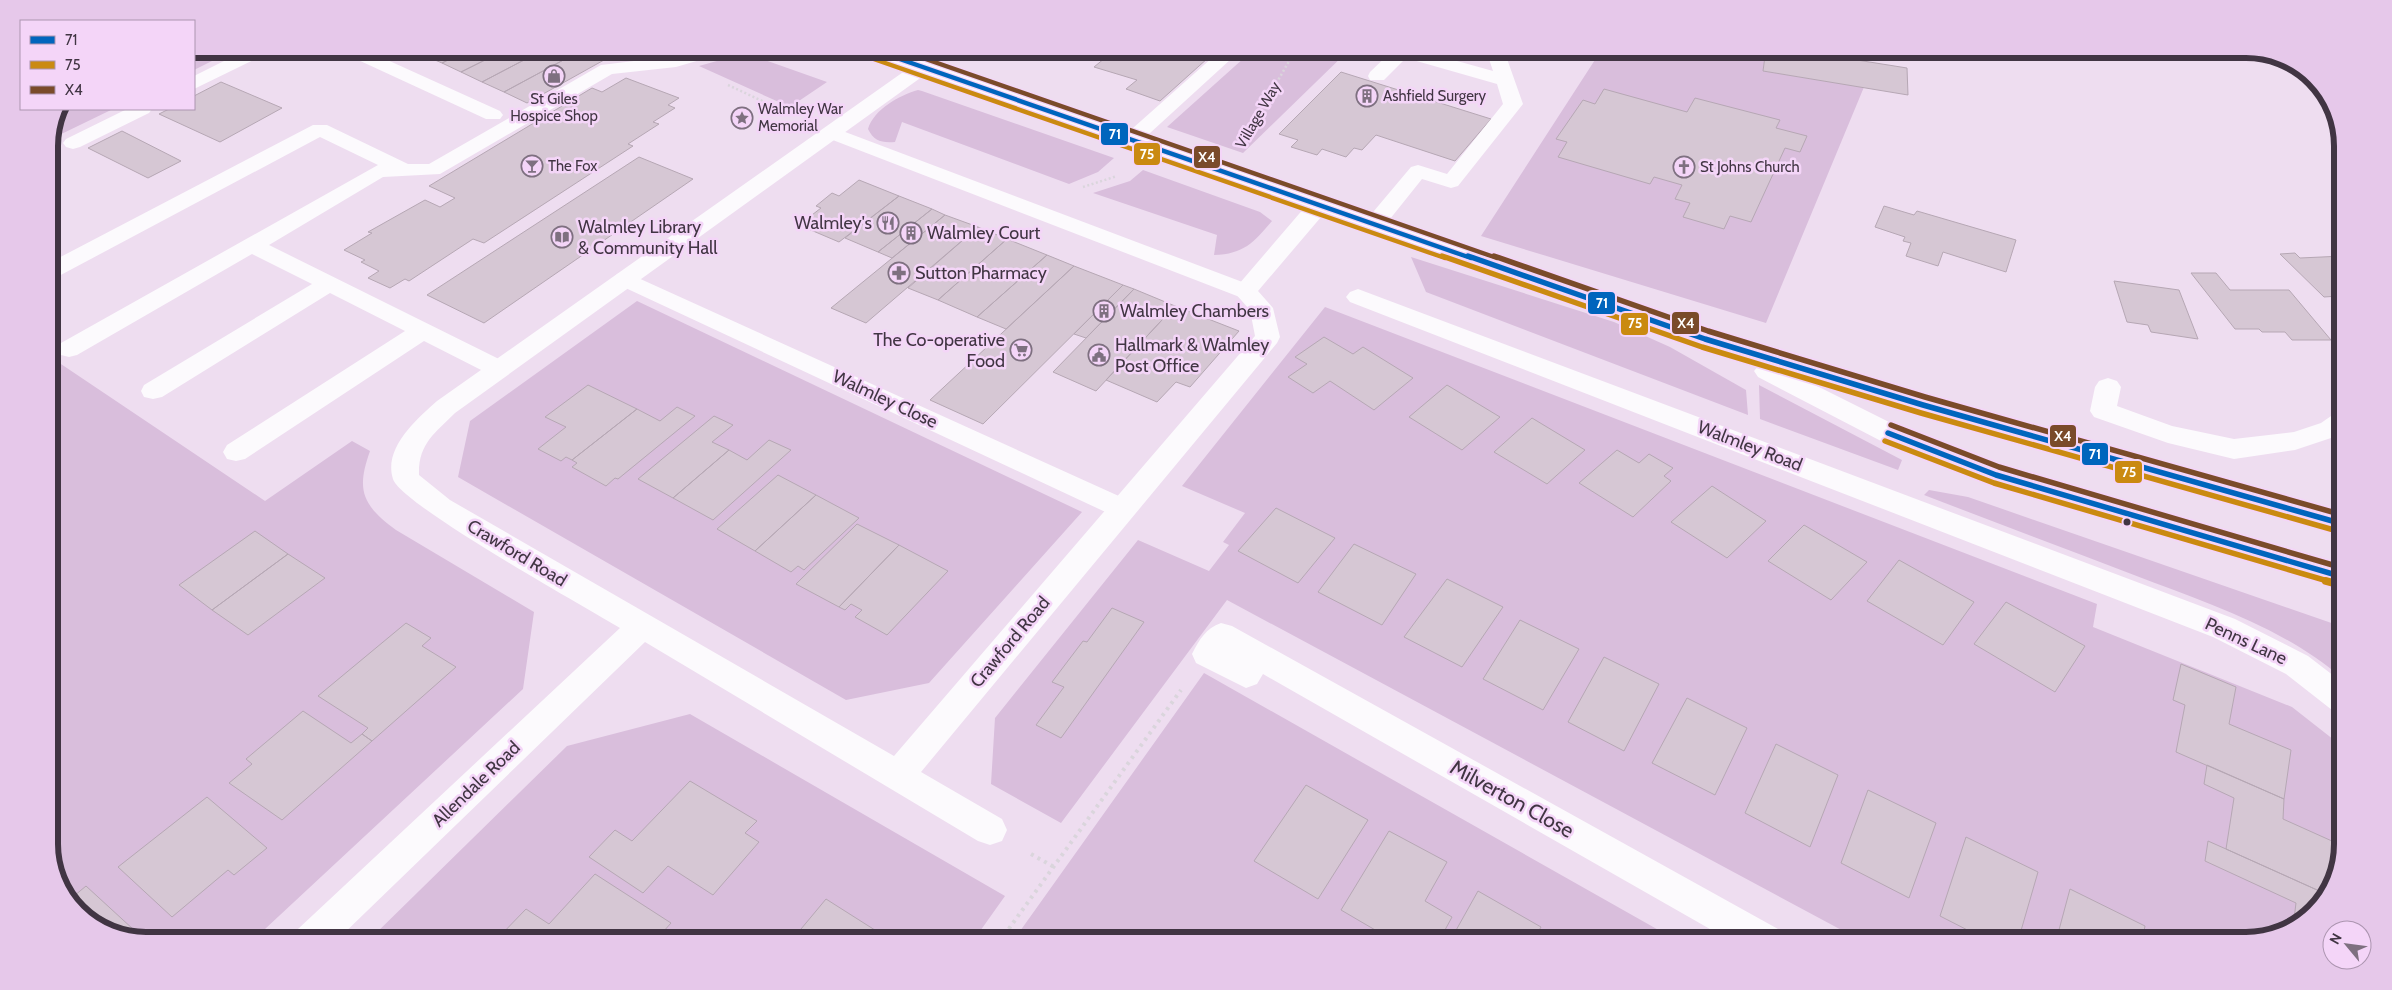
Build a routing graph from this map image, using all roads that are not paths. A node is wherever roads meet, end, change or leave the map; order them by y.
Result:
1 (244, 58) edge
2 (369, 58) edge
3 (686, 58) edge
4 (898, 58) edge
5 (1223, 58) edge
6 (1395, 58) edge
7 (1430, 58) edge
8 (1498, 58) edge
9 (924, 67) junction
10 (1377, 76) dead end
11 (1506, 81) junction
12 (195, 82) edge
13 (140, 110) edge
14 (493, 115) dead end
15 (832, 133) junction
16 (1131, 140) junction
17 (73, 143) dead end
18 (406, 171) junction
19 (1319, 205) junction
20 (1374, 224) junction
21 (252, 245) junction
22 (58, 267) edge
23 (625, 279) junction
24 (329, 284) junction
25 (1245, 292) junction
26 (1358, 297) dead end
27 (422, 331) junction
28 (1705, 339) junction
29 (69, 349) dead end
30 (499, 369) junction
31 (2108, 388) dead end
32 (153, 391) dead end
33 (2334, 427) edge
34 (236, 452) dead end
35 (1123, 509) junction
36 (2334, 521) edge
37 (2334, 574) edge
38 (2141, 595) joint
39 (641, 627) junction
40 (1207, 654) road end
41 (2334, 693) edge
42 (898, 775) junction
43 (990, 830) dead end
44 (320, 932) edge
45 (1749, 932) edge

1 - 12 lane
2 - 14 lane
3 - 18 lane
4 - 9 street
5 - 16 lane
6 - 10 lane
7 - 11 lane
8 - 11 lane
9 - 15 street
9 - 16 street
11 - 20 lane
13 - 17 lane
15 - 23 street
15 - 25 lane
16 - 19 street
18 - 21 lane
18 - 22 lane
19 - 20 street
19 - 25 street
20 - 28 street
21 - 24 lane
21 - 29 lane
23 - 30 street, Crawford Road
23 - 35 lane, Walmley Close
24 - 27 lane
24 - 32 lane
25 - 35 street
26 - 38 street, Walmley Road
27 - 30 lane
27 - 34 lane
28 - 36 street
28 - 37 street
30 - 39 street, Crawford Road
31 - 33 street
35 - 42 street, Crawford Road
38 - 41 street, Penns Lane
39 - 42 street, Crawford Road
39 - 44 street, Allendale Road
40 - 45 street, Milverton Close
42 - 43 street, Crawford Road

